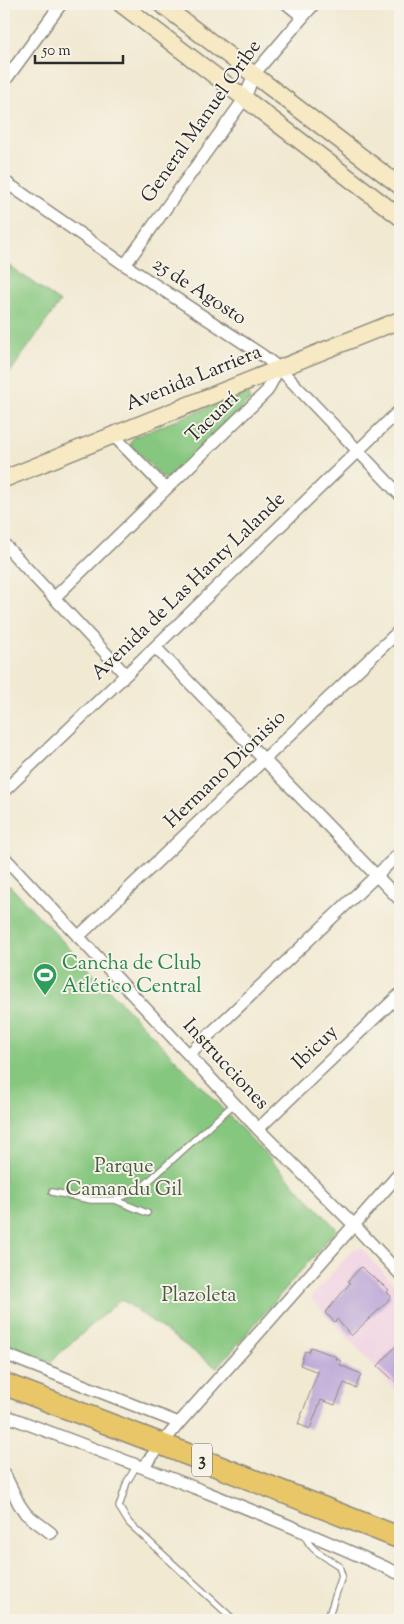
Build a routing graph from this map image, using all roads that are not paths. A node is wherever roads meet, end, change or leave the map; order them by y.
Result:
1 (61, 4) edge
2 (121, 4) edge
3 (161, 4) edge
4 (287, 4) edge
5 (314, 4) edge
6 (302, 17) junction
7 (254, 74) junction
8 (4, 82) edge
9 (245, 98) junction
10 (4, 181) edge
11 (400, 186) edge
12 (400, 217) edge
13 (125, 265) junction
14 (400, 320) edge
15 (279, 368) junction
16 (400, 410) edge
17 (113, 435) junction
18 (358, 451) junction
19 (4, 479) edge
20 (166, 489) junction
21 (400, 495) edge
22 (4, 544) edge
23 (54, 598) junction
24 (400, 630) edge
25 (155, 647) junction
26 (125, 674) junction
27 (264, 760) junction
28 (4, 790) edge
29 (400, 853) edge
30 (4, 857) edge
31 (376, 876) junction
32 (400, 900) edge
33 (78, 937) junction
34 (400, 994) edge
35 (188, 1054) junction
36 (235, 1103) junction
37 (258, 1129) junction
38 (400, 1173) edge
39 (52, 1192) dead end
40 (115, 1200) junction
41 (147, 1213) dead end
42 (354, 1225) junction
43 (400, 1274) edge
44 (4, 1354) edge
45 (4, 1384) edge
46 (4, 1415) edge
47 (179, 1423) junction
48 (161, 1444) junction
49 (140, 1466) junction
50 (4, 1473) edge
51 (51, 1533) dead end
52 (303, 1533) junction
53 (400, 1538) edge
54 (400, 1574) edge
55 (328, 1618) dead end
56 (234, 1620) edge

1 - 8 street
2 - 9 street
3 - 7 street
4 - 6 street
5 - 6 street, General Manuel Oribe
6 - 7 street, General Manuel Oribe
7 - 9 street, General Manuel Oribe
7 - 11 street
9 - 12 street
9 - 13 street, General Manuel Oribe
10 - 13 street, 25 de Agosto
13 - 15 street, 25 de Agosto
14 - 15 street, Avenida Larriera
15 - 17 street, Avenida Larriera
15 - 18 street, 25 de Agosto
15 - 20 street, Tacuarí
16 - 18 street, Avenida de Las Hanty Lalande
17 - 19 street, Avenida Larriera
17 - 20 street
18 - 21 street, 25 de Agosto
18 - 25 street, Avenida de Las Hanty Lalande
20 - 23 street, Tacuarí
22 - 23 street
23 - 26 street
24 - 27 street, Hermano Dionisio
25 - 26 street, Avenida de Las Hanty Lalande
25 - 27 street
26 - 28 street, Avenida de Las Hanty Lalande
27 - 31 street
27 - 33 street, Hermano Dionisio
29 - 31 street
30 - 33 street, Instrucciones
31 - 32 street
31 - 35 street
33 - 35 street, Instrucciones
34 - 37 street, Ibicuy
35 - 36 street, Instrucciones
36 - 37 street, Instrucciones
36 - 40 lane
37 - 42 street, Instrucciones
38 - 42 street
39 - 40 lane
40 - 41 lane
42 - 43 street, Instrucciones
42 - 47 street
44 - 47 street
45 - 48 highway, 3
46 - 49 street
47 - 48 street
48 - 49 street
48 - 53 highway, 3
49 - 52 street
49 - 56 lane
50 - 51 street
52 - 54 street
52 - 55 lane

